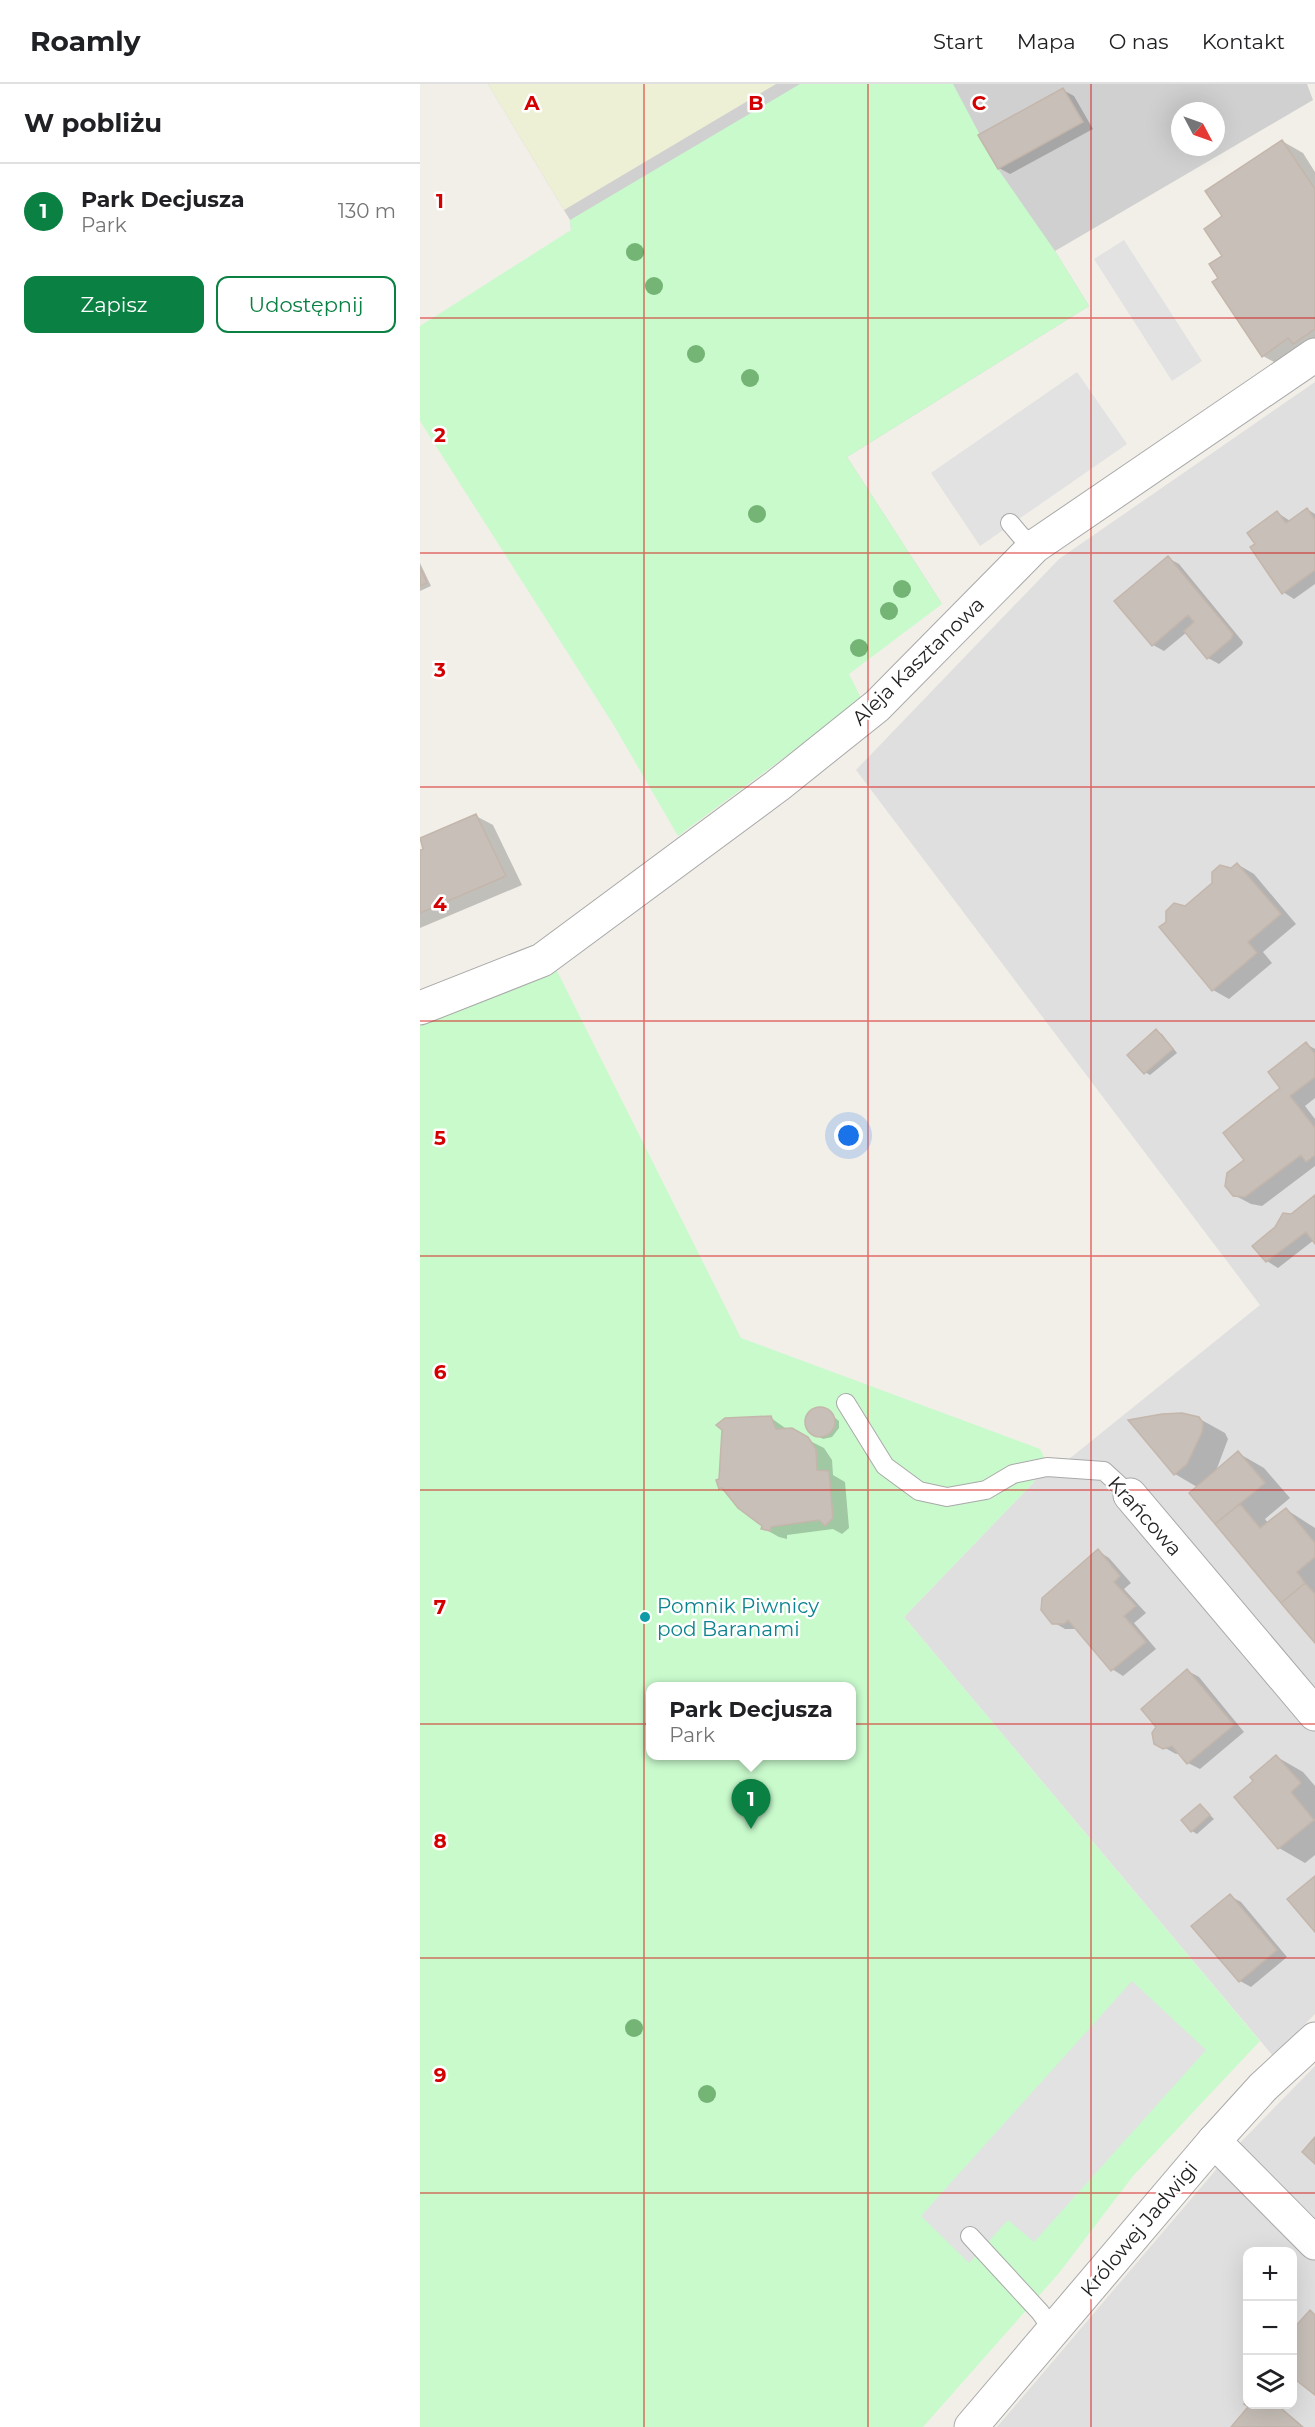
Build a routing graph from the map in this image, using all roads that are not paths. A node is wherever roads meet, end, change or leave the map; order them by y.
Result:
1 (1315, 355) edge
2 (1010, 523) dead end
3 (1035, 546) junction
4 (420, 1008) edge
5 (846, 1403) dead end
6 (1130, 1495) joint
7 (1315, 1714) edge
8 (1315, 2039) edge
9 (1214, 2141) junction
10 (970, 2236) dead end
11 (1315, 2243) edge
12 (1053, 2330) junction
13 (971, 2427) edge

1 - 3 street, Aleja Kasztanowa
2 - 3 lane
3 - 4 street, Aleja Kasztanowa
5 - 6 lane, Krańcowa
6 - 7 street, Krańcowa
8 - 9 street, Królowej Jadwigi
9 - 11 street
9 - 12 street, Królowej Jadwigi
10 - 12 lane
12 - 13 street, Królowej Jadwigi

